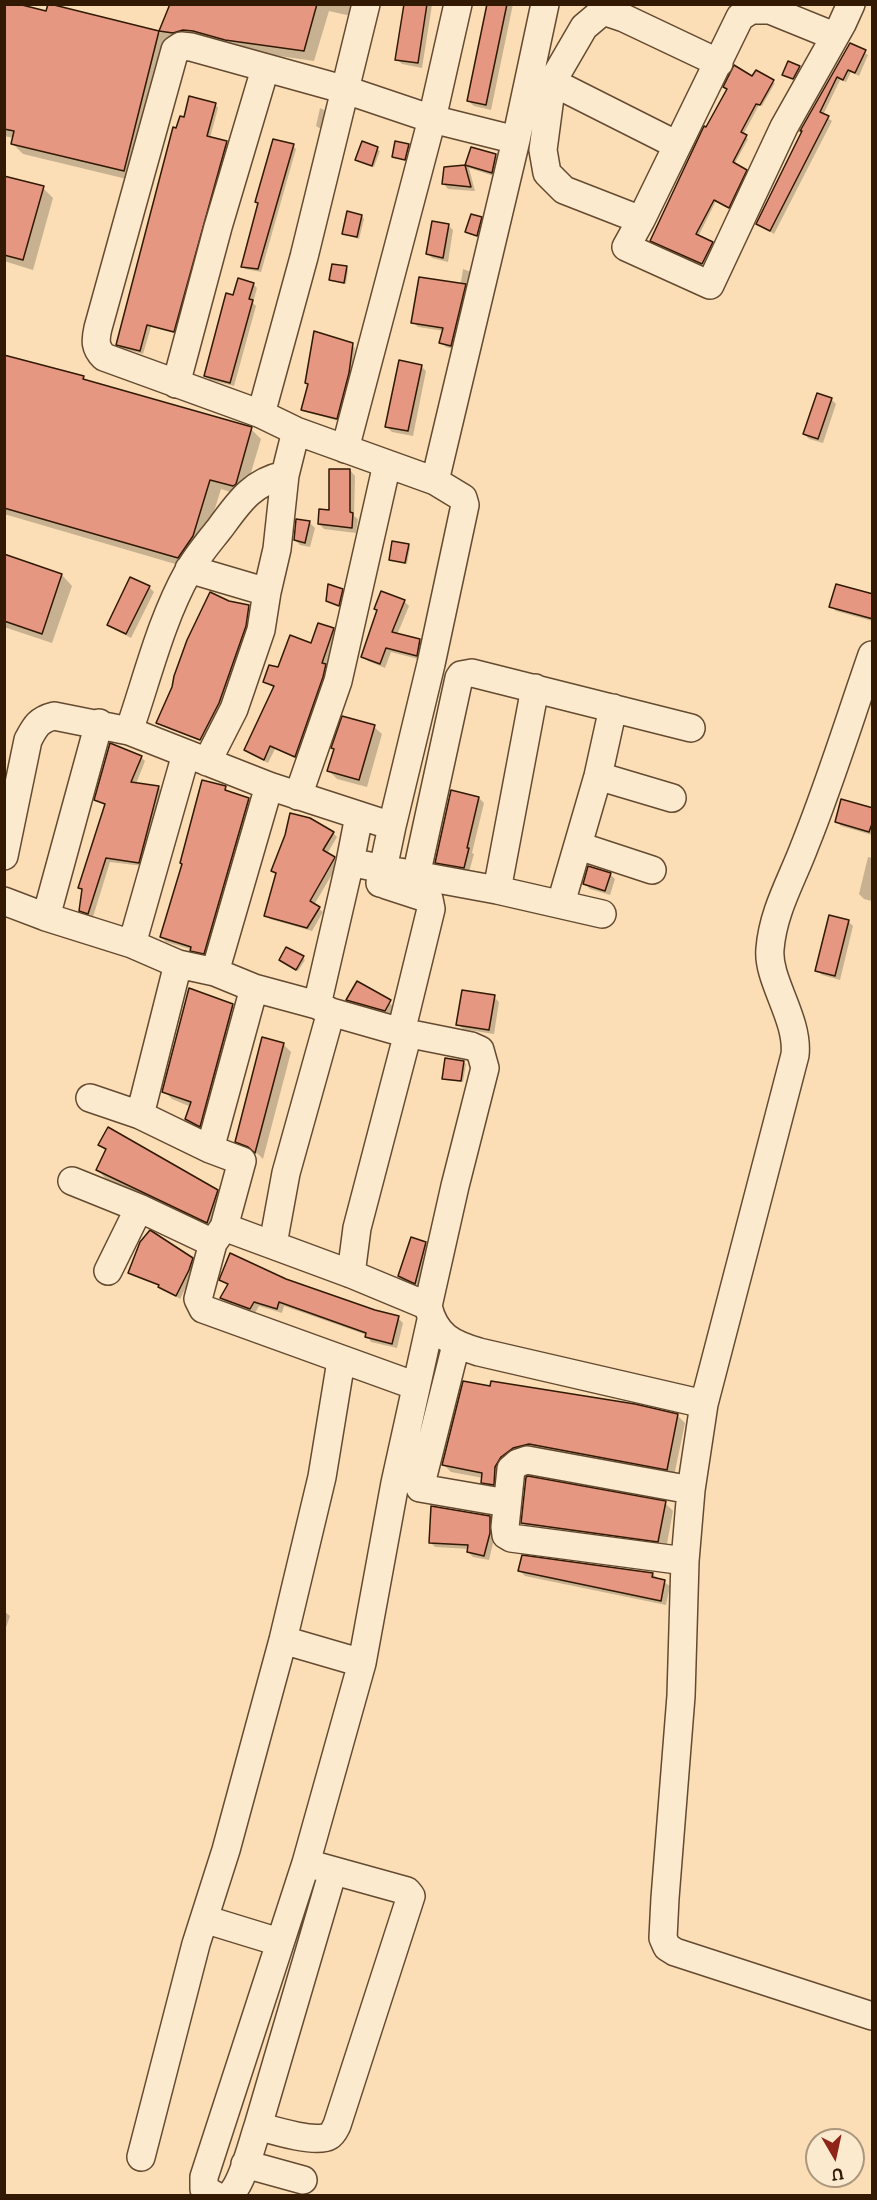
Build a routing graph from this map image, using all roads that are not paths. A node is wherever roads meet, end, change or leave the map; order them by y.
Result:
1 (366, 4) edge
2 (458, 4) edge
3 (545, 4) edge
4 (851, 4) edge
5 (834, 36) junction
6 (718, 63) junction
7 (265, 69) junction
8 (552, 82) junction
9 (346, 90) junction
10 (432, 119) junction
11 (516, 140) junction
12 (677, 145) junction
13 (641, 220) junction
14 (176, 384) junction
15 (261, 414) junction
16 (296, 431) junction
17 (345, 448) junction
18 (387, 464) junction
19 (285, 475) junction
20 (435, 481) junction
21 (189, 569) junction
22 (267, 592) junction
23 (873, 655) edge
24 (535, 688) junction
25 (613, 708) junction
26 (99, 723) junction
27 (691, 728) dead end
28 (129, 731) junction
29 (197, 758) junction
30 (13, 767) edge
31 (598, 776) junction
32 (269, 786) junction
33 (298, 796) junction
34 (672, 798) dead end
35 (359, 816) junction
36 (392, 826) junction
37 (579, 846) junction
38 (4, 856) edge
39 (348, 869) junction
40 (652, 870) dead end
41 (382, 876) junction
42 (416, 876) junction
43 (497, 890) junction
44 (4, 901) edge
45 (561, 903) junction
46 (603, 914) dead end
47 (46, 917) junction
48 (132, 944) junction
49 (178, 964) junction
50 (215, 972) junction
51 (254, 988) junction
52 (324, 1008) junction
53 (405, 1033) junction
54 (90, 1098) dead end
55 (140, 1115) junction
56 (210, 1149) junction
57 (242, 1161) junction
58 (286, 1173) junction
59 (72, 1181) dead end
60 (139, 1208) junction
61 (218, 1235) junction
62 (273, 1244) junction
63 (108, 1271) dead end
64 (351, 1274) junction
65 (430, 1313) junction
66 (456, 1345) junction
67 (341, 1361) junction
68 (416, 1386) junction
69 (704, 1404) junction
70 (691, 1490) junction
71 (507, 1503) junction
72 (685, 1561) junction
73 (284, 1640) junction
74 (362, 1663) junction
75 (306, 1863) junction
76 (333, 1871) junction
77 (204, 1919) junction
78 (279, 1941) junction
79 (873, 2016) edge
80 (258, 2126) junction
81 (141, 2157) dead end
82 (245, 2164) junction
83 (303, 2180) dead end
84 (216, 2196) edge
85 (228, 2196) edge

1 - 9 street
2 - 10 street
3 - 11 street
4 - 5 street
5 - 6 street
5 - 13 street
6 - 8 street
6 - 12 street
7 - 9 street
7 - 14 street
7 - 14 street
8 - 12 street
8 - 13 street
9 - 10 street
9 - 15 street
10 - 11 street
10 - 17 street
11 - 20 street
12 - 13 street
14 - 15 street
15 - 16 street
16 - 17 street
16 - 19 street
17 - 18 street
18 - 20 street
18 - 33 street
19 - 21 street
19 - 22 street
20 - 36 street
21 - 22 street
21 - 28 street
22 - 29 street
23 - 69 street
24 - 25 street
24 - 42 street
24 - 43 street
25 - 27 street
25 - 31 street
26 - 28 street
26 - 30 street
26 - 47 street
28 - 29 street
29 - 32 street
29 - 48 street
30 - 38 street
31 - 34 street
31 - 37 street
32 - 33 street
32 - 50 street
33 - 35 street
35 - 36 street
35 - 39 street
36 - 41 street
37 - 40 street
37 - 45 street
39 - 41 street
39 - 52 street
41 - 42 street
41 - 53 street
42 - 43 street
43 - 45 street
44 - 47 street
45 - 46 street
47 - 48 street
48 - 49 street
49 - 50 street
49 - 55 street
50 - 51 street
51 - 52 street
51 - 56 street
52 - 53 street
52 - 58 street
53 - 64 street
53 - 65 street
54 - 55 street
55 - 56 street
56 - 57 street
57 - 58 street
57 - 61 street
58 - 62 street
59 - 60 street
60 - 61 street
60 - 63 street
61 - 62 street
61 - 67 street
62 - 64 street
64 - 65 street
65 - 66 street
65 - 68 street
66 - 69 street
66 - 71 street
67 - 68 street
67 - 73 street
68 - 74 street
69 - 70 street
70 - 71 street
70 - 72 street
71 - 72 street
72 - 79 street
73 - 74 street
73 - 77 street
74 - 75 street
75 - 76 street
75 - 78 street
76 - 80 street
76 - 80 street
77 - 78 street
77 - 81 street
78 - 84 street
80 - 82 street
82 - 83 street
82 - 85 street

